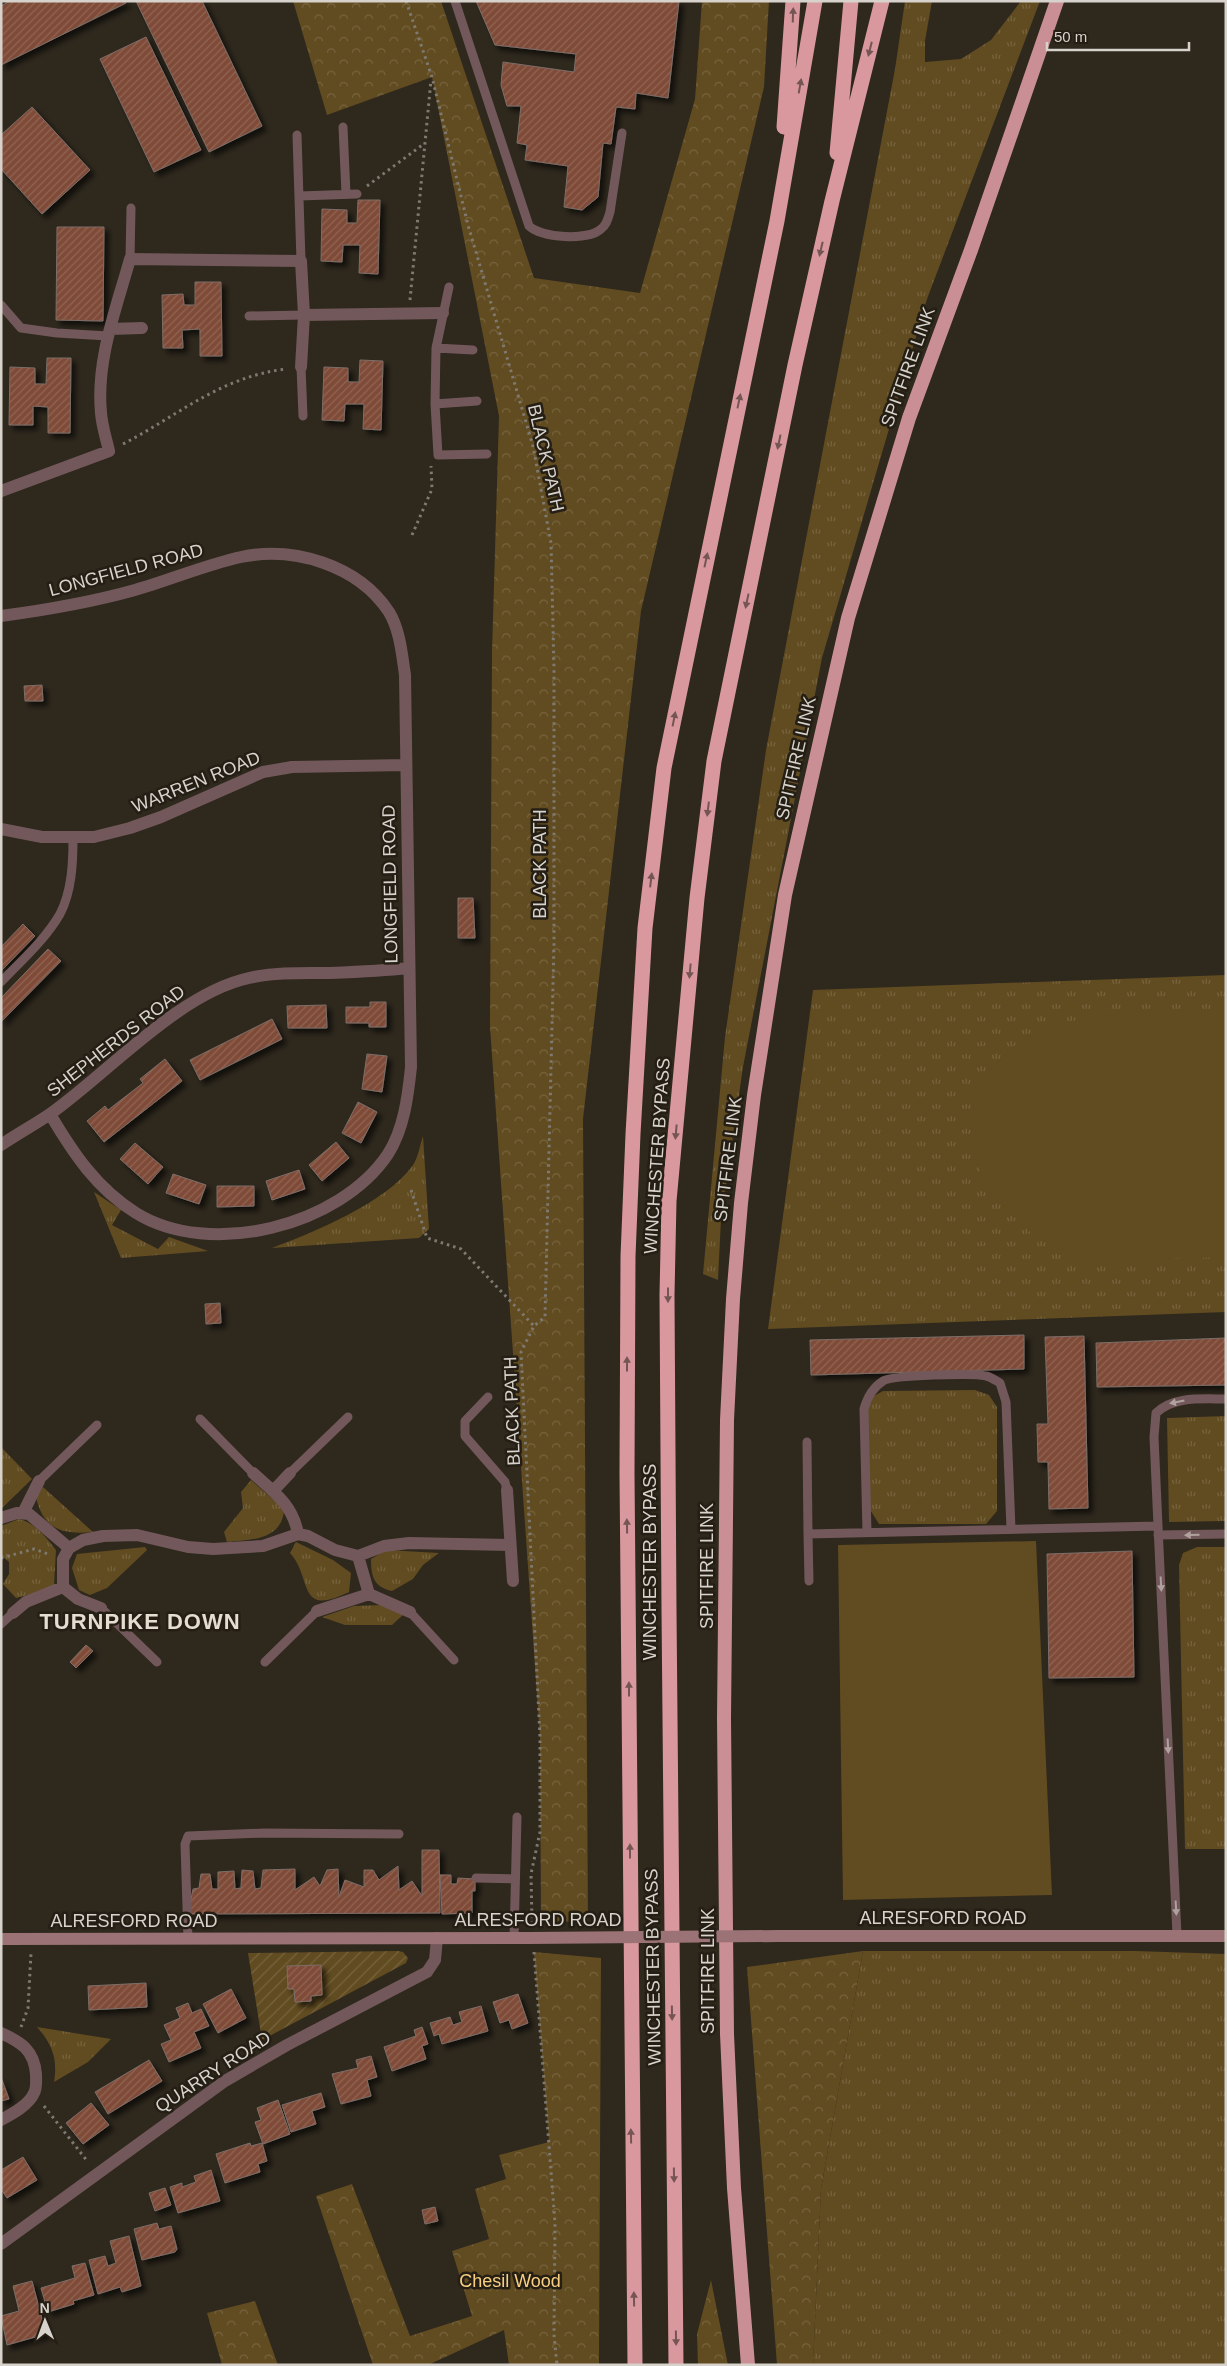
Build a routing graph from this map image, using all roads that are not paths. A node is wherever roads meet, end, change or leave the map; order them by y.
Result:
1 (455, 1) edge
2 (793, 1) edge
3 (815, 1) edge
4 (851, 1) edge
5 (882, 1) edge
6 (1057, 1) edge
7 (343, 127) dead end
8 (622, 134) dead end
9 (298, 135) dead end
10 (346, 194) junction
11 (357, 194) road end
12 (300, 196) junction
13 (832, 202) junction
14 (131, 208) dead end
15 (777, 220) junction
16 (130, 259) junction
17 (301, 260) junction
18 (449, 287) dead end
19 (1, 305) edge
20 (443, 313) junction
21 (304, 315) junction
22 (249, 316) dead end
23 (142, 328) dead end
24 (109, 332) junction
25 (436, 348) junction
26 (474, 350) dead end
27 (301, 367) joint
28 (477, 402) dead end
29 (435, 404) junction
30 (303, 416) dead end
31 (487, 454) dead end
32 (1, 491) edge
33 (1, 616) edge
34 (406, 765) junction
35 (1, 829) edge
36 (73, 838) junction
37 (408, 968) junction
38 (1, 982) edge
39 (50, 1114) junction
40 (1, 1144) edge
41 (488, 1397) dead end
42 (1226, 1399) edge
43 (348, 1417) dead end
44 (200, 1419) dead end
45 (97, 1425) dead end
46 (807, 1442) dead end
47 (253, 1473) joint
48 (290, 1473) joint
49 (38, 1481) joint
50 (506, 1490) joint
51 (273, 1491) junction
52 (23, 1513) junction
53 (1, 1518) edge
54 (1011, 1530) junction
55 (1158, 1531) junction
56 (867, 1532) junction
57 (298, 1534) junction
58 (808, 1534) junction
59 (1226, 1534) edge
60 (510, 1545) junction
61 (66, 1553) junction
62 (358, 1556) junction
63 (513, 1581) dead end
64 (809, 1581) dead end
65 (63, 1587) junction
66 (369, 1594) junction
67 (101, 1608) joint
68 (317, 1611) joint
69 (13, 1612) joint
70 (410, 1612) joint
71 (1, 1624) edge
72 (454, 1660) dead end
73 (157, 1662) dead end
74 (265, 1662) dead end
75 (517, 1817) dead end
76 (399, 1834) dead end
77 (476, 1878) dead end
78 (515, 1879) junction
79 (1177, 1935) junction
80 (1226, 1936) edge
81 (437, 1938) junction
82 (514, 1938) junction
83 (1, 1939) edge
84 (188, 1939) junction
85 (1, 2033) edge
86 (1, 2120) edge
87 (1, 2244) edge
88 (635, 2365) edge
89 (676, 2365) edge
90 (748, 2365) edge

1 - 8 lane
15 -> 2 highway
15 -> 3 highway
4 - 13 highway
5 -> 13 highway
6 - 90 highway, SPITFIRE LINK
7 - 10 lane
9 - 12 lane
10 - 11 lane
10 - 12 lane
12 - 17 lane
13 -> 89 highway, WINCHESTER BYPASS
14 - 16 lane
88 -> 15 highway, WINCHESTER BYPASS
16 - 17 street
16 - 24 street
17 - 21 street
18 - 20 lane
19 - 24 lane
20 - 21 street
20 - 25 lane
21 - 22 lane
21 - 27 street
23 - 24 street
24 - 32 street
25 - 26 lane
25 - 29 lane
27 - 30 lane
28 - 29 lane
29 - 31 lane
33 - 34 street, LONGFIELD ROAD
34 - 36 street, WARREN ROAD
34 - 37 street, LONGFIELD ROAD
35 - 36 street, WARREN ROAD
36 - 38 lane
37 - 39 street, SHEPHERDS ROAD
37 - 39 street, LONGFIELD ROAD
39 - 40 street, SHEPHERDS ROAD
41 - 50 lane
42 -> 55 lane
43 - 48 lane
44 - 47 lane
45 - 49 lane
46 - 58 lane
47 - 51 street
48 - 51 street
49 - 52 street
50 - 60 street
51 - 57 street
52 - 53 street
52 - 61 street
54 - 55 lane
54 - 56 lane
54 - 56 lane
59 -> 55 lane
55 -> 79 lane
56 - 58 lane
57 - 61 street
57 - 62 street
58 - 64 lane
60 - 62 street
60 - 63 street
61 - 65 street
62 - 66 street
65 - 67 street
65 - 69 street
66 - 68 street
66 - 70 street
67 - 73 lane
68 - 74 lane
69 - 71 lane
70 - 72 lane
75 - 78 lane
76 - 84 lane
77 - 78 lane
78 - 82 lane
79 - 80 main road, ALRESFORD ROAD
79 - 82 main road, ALRESFORD ROAD, bridge
81 - 82 main road, ALRESFORD ROAD
81 - 84 main road, ALRESFORD ROAD
81 - 87 street, QUARRY ROAD
83 - 84 main road, ALRESFORD ROAD
85 - 86 street

